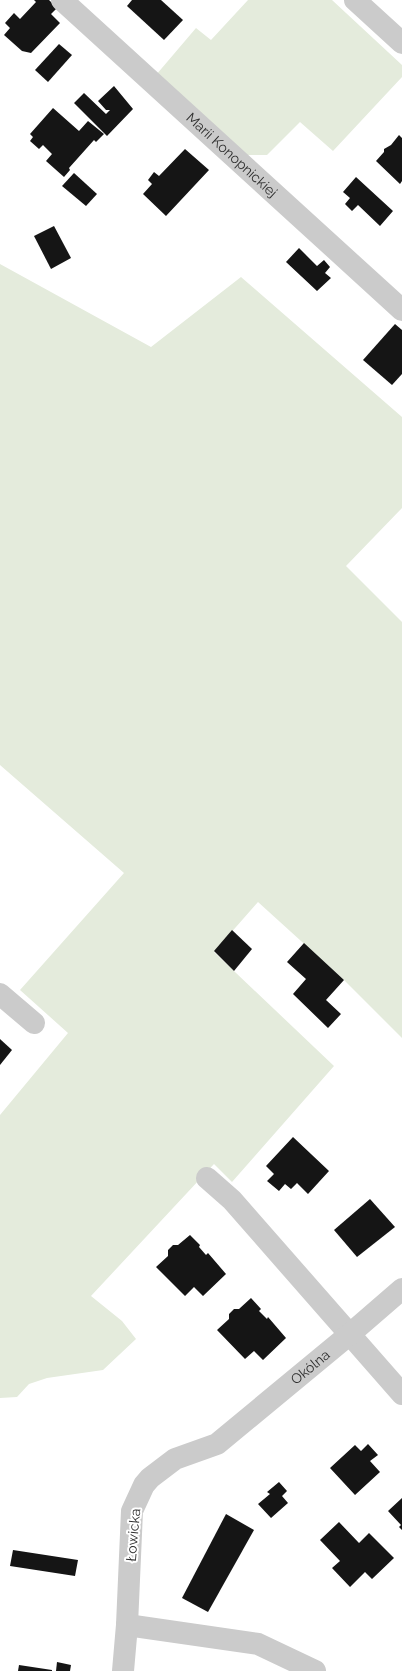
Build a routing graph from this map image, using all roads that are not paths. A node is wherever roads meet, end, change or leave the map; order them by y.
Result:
1 (62, 0) edge
2 (355, 0) edge
3 (402, 43) edge
4 (402, 310) edge
5 (0, 994) edge
6 (34, 1022) dead end
7 (207, 1178) dead end
8 (402, 1289) edge
9 (350, 1334) junction
10 (402, 1394) edge
11 (217, 1444) joint
12 (127, 1625) junction
13 (123, 1671) edge
14 (315, 1671) edge

1 - 4 street, Marii Konopnickiej
2 - 3 street
5 - 6 street
7 - 9 street
8 - 9 street, Okólna
9 - 10 street
9 - 11 street, Okólna
11 - 12 street, Łowicka
12 - 13 street, Łowicka
12 - 14 street

